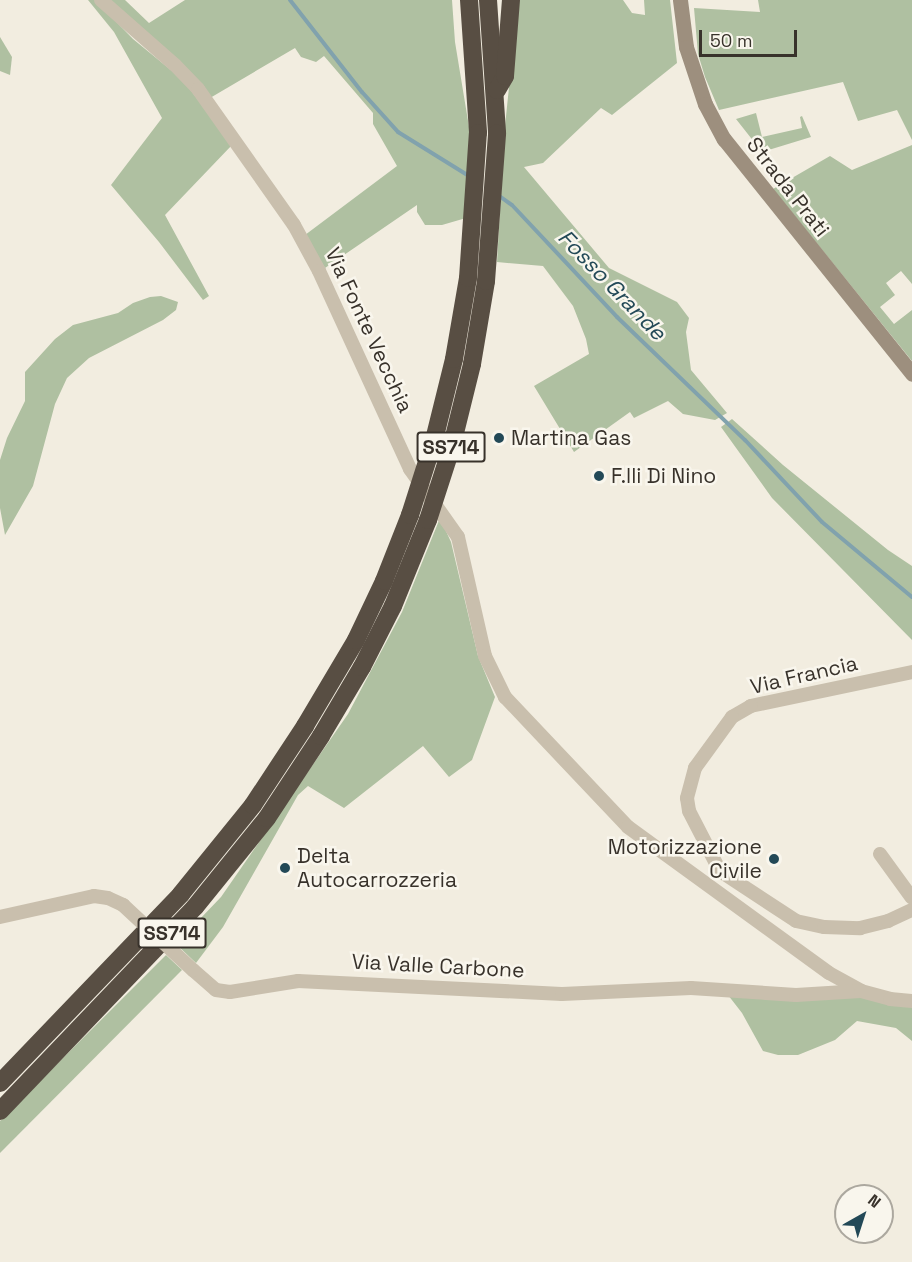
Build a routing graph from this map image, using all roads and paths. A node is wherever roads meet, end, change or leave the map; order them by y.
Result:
1 (100, 0) edge
2 (469, 0) edge
3 (488, 0) edge
4 (511, 0) edge
5 (680, 0) edge
6 (495, 95) junction
7 (488, 133) junction
8 (912, 374) edge
9 (912, 672) edge
10 (313, 731) junction
11 (880, 854) dead end
12 (907, 886) edge
13 (912, 898) edge
14 (912, 910) edge
15 (0, 917) edge
16 (861, 992) junction
17 (912, 1001) edge
18 (0, 1083) edge
19 (0, 1111) edge

1 - 16 street, Via Fonte Vecchia
2 - 7 highway, SS714
3 - 6 highway, SS714
4 - 6 highway
5 - 8 street, Strada Prati
6 - 7 highway, SS714
7 - 10 highway, SS714, bridge
9 - 14 street, Via Francia
10 - 18 highway, SS714
10 - 19 highway, SS714
11 - 12 street
12 - 13 street
15 - 16 street, Via Valle Carbone, bridge
16 - 17 street, Via Valle Carbone

